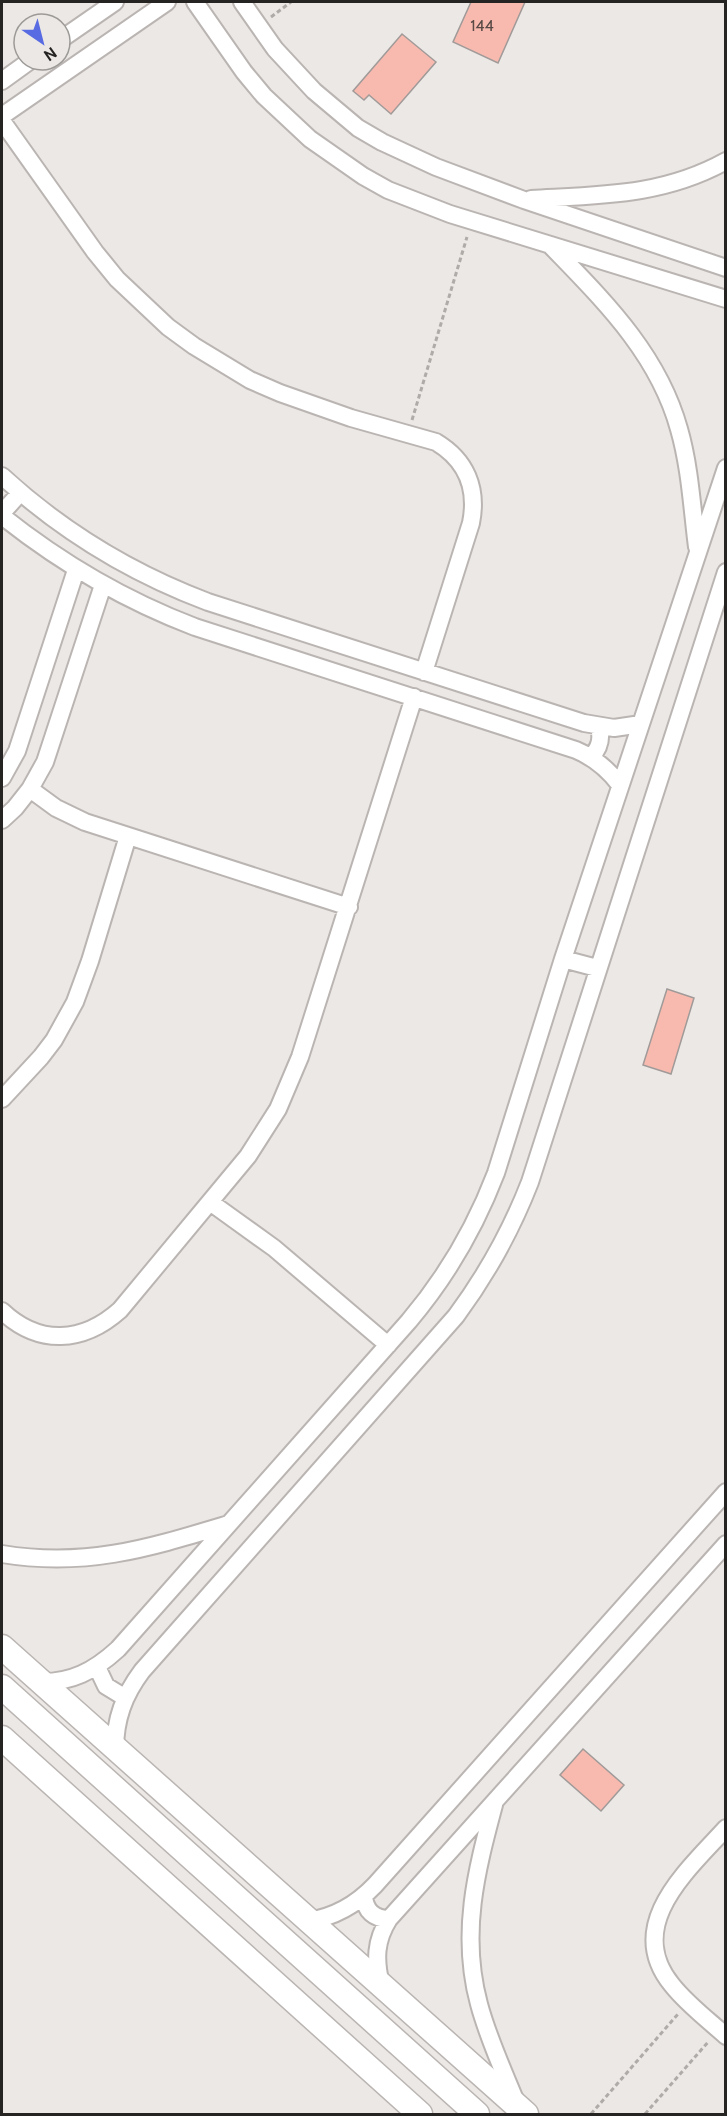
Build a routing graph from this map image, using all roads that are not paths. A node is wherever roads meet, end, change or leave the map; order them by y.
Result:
1 (115, 2) edge
2 (167, 2) edge
3 (195, 2) edge
4 (242, 2) edge
5 (72, 31) edge
6 (72, 49) edge
7 (82, 60) junction
8 (14, 72) edge
9 (2, 81) edge
10 (2, 116) edge
11 (2, 121) edge
12 (726, 161) edge
13 (524, 200) junction
14 (550, 245) junction
15 (726, 268) edge
16 (725, 298) edge
17 (726, 468) edge
18 (2, 476) edge
19 (20, 493) junction
20 (2, 515) edge
21 (698, 552) junction
22 (76, 570) junction
23 (726, 572) edge
24 (103, 585) junction
25 (424, 672) junction
26 (414, 698) junction
27 (641, 724) junction
28 (599, 726) junction
29 (591, 757) junction
30 (2, 778) edge
31 (620, 785) junction
32 (30, 789) junction
33 (2, 820) edge
34 (128, 836) junction
35 (349, 907) junction
36 (563, 959) junction
37 (597, 968) junction
38 (2, 1099) edge
39 (210, 1202) junction
40 (2, 1311) edge
41 (387, 1346) junction
42 (726, 1492) edge
43 (230, 1524) junction
44 (726, 1544) edge
45 (2, 1554) edge
46 (2, 1647) edge
47 (98, 1667) junction
48 (39, 1682) junction
49 (2, 1687) edge
50 (124, 1697) junction
51 (2, 1738) edge
52 (115, 1750) junction
53 (495, 1803) junction
54 (726, 1828) edge
55 (364, 1896) junction
56 (389, 1919) junction
57 (308, 1921) junction
58 (381, 1986) junction
59 (722, 2033) edge
60 (522, 2111) edge
61 (420, 2115) edge
62 (477, 2115) edge

1 - 5 street
2 - 7 street
3 - 14 street
4 - 13 street
6 - 7 street
7 - 10 street
8 - 9 street
11 - 25 street
12 - 13 street
13 - 15 street
14 - 16 street
14 - 21 street
17 - 21 street
18 - 19 street
19 - 20 street
19 - 25 street
20 - 22 street
21 - 27 street
22 - 24 street
22 - 30 street
23 - 37 street
24 - 26 street
24 - 32 street
25 - 28 street
26 - 29 street
26 - 35 street
27 - 28 street
27 - 31 street
28 - 29 street
29 - 31 street
31 - 36 street
32 - 33 street
32 - 34 street
34 - 35 street
34 - 38 street
35 - 39 street
36 - 37 street
36 - 41 street
37 - 50 street
39 - 40 street
39 - 41 street
41 - 43 street
42 - 55 street
43 - 45 street
43 - 47 street
44 - 53 street
46 - 48 main road
47 - 48 street
47 - 50 street
48 - 52 main road
49 - 62 main road
50 - 52 street
51 - 61 main road
52 - 57 main road
53 - 56 street
53 - 60 street
54 - 59 street
55 - 56 street
55 - 57 street
56 - 58 street
57 - 58 main road
58 - 60 main road

